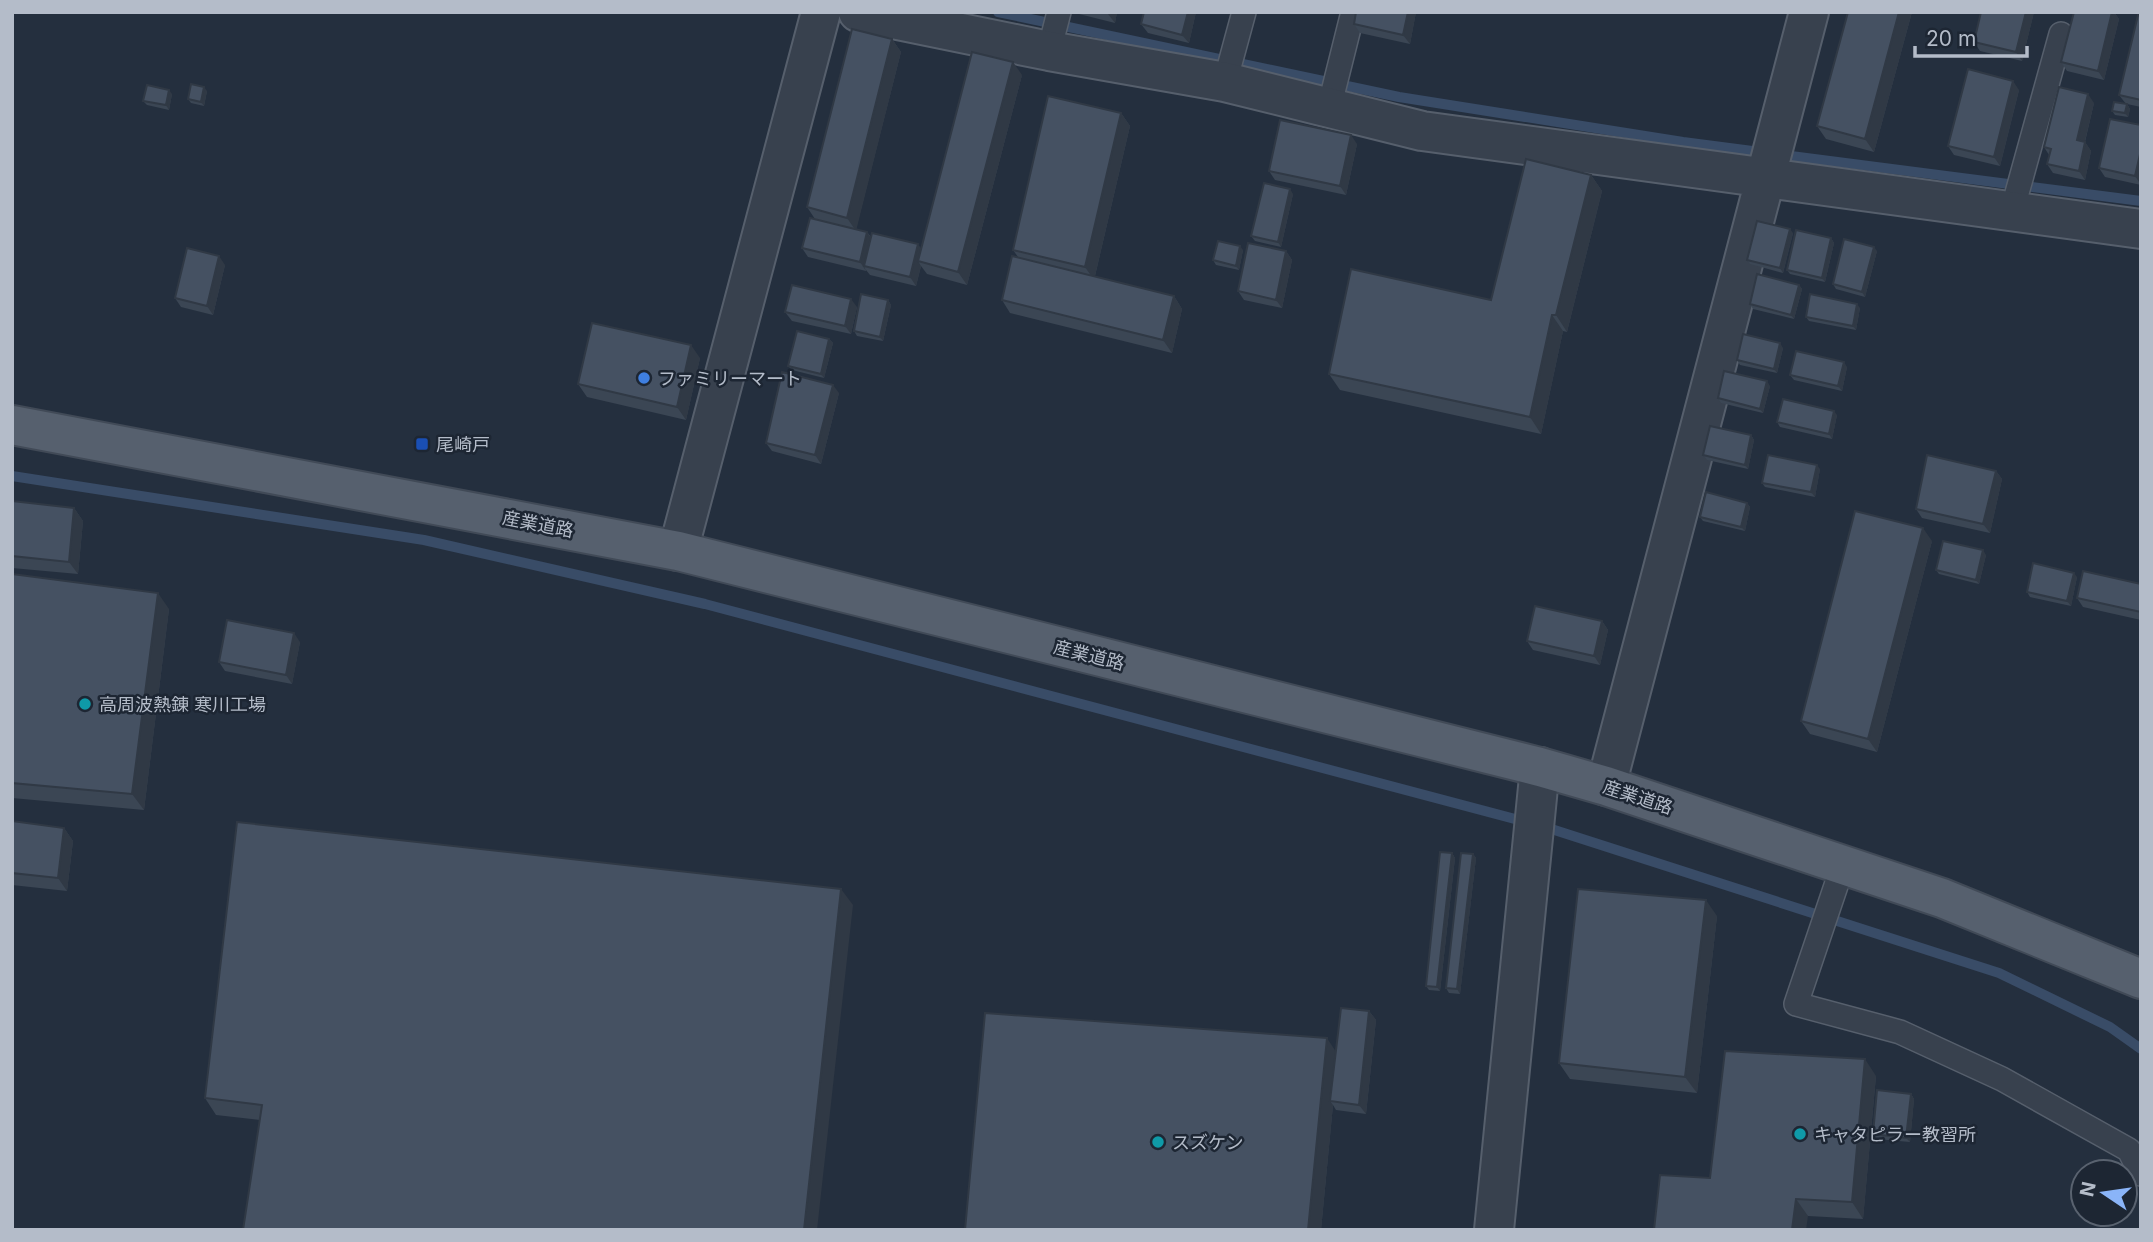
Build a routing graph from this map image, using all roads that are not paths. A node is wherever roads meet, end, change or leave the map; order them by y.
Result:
1 (821, 12) edge
2 (858, 12) edge
3 (1059, 12) edge
4 (1244, 12) edge
5 (1353, 12) edge
6 (1809, 12) edge
7 (2061, 34) dead end
8 (1049, 51) junction
9 (1225, 82) junction
10 (1329, 108) junction
11 (1766, 179) junction
12 (2012, 211) junction
13 (2141, 229) edge
14 (12, 425) edge
15 (678, 551) junction
16 (1540, 767) junction
17 (1606, 786) junction
18 (1843, 865) junction
19 (2141, 979) edge
20 (2141, 1174) edge
21 (1494, 1230) edge

1 - 15 street
2 - 8 street
3 - 8 lane
4 - 9 lane
5 - 10 lane
6 - 11 street
7 - 12 lane
8 - 9 street
9 - 10 street
10 - 11 street
11 - 12 street
11 - 17 street
12 - 13 street
14 - 15 main road, 産業道路
15 - 16 main road, 産業道路
16 - 17 main road, 産業道路
16 - 21 street
17 - 18 main road, 産業道路
18 - 19 main road, 産業道路
18 - 20 lane

